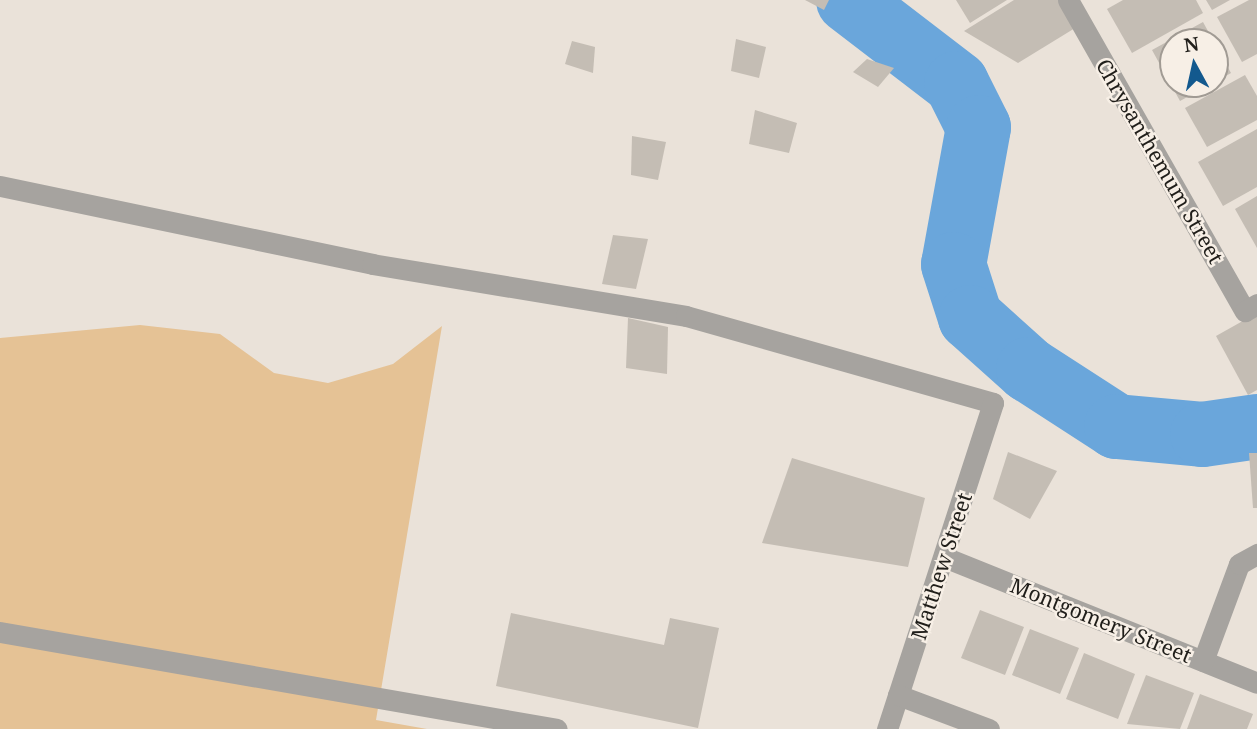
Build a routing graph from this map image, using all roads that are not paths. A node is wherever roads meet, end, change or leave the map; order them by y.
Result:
1 (1068, 0) edge
2 (0, 186) edge
3 (1257, 304) edge
4 (1257, 554) edge
5 (944, 557) junction
6 (0, 632) edge
7 (1203, 661) junction
8 (1257, 683) edge
9 (898, 695) junction
10 (557, 729) edge
11 (887, 729) edge
12 (989, 729) edge

1 - 3 street, Chrysanthemum Street
2 - 5 street, Matthew Street
4 - 7 street
5 - 7 street, Montgomery Street
5 - 9 street, Matthew Street
6 - 10 street
7 - 8 street, Montgomery Street
9 - 11 street, Matthew Street
9 - 12 street

